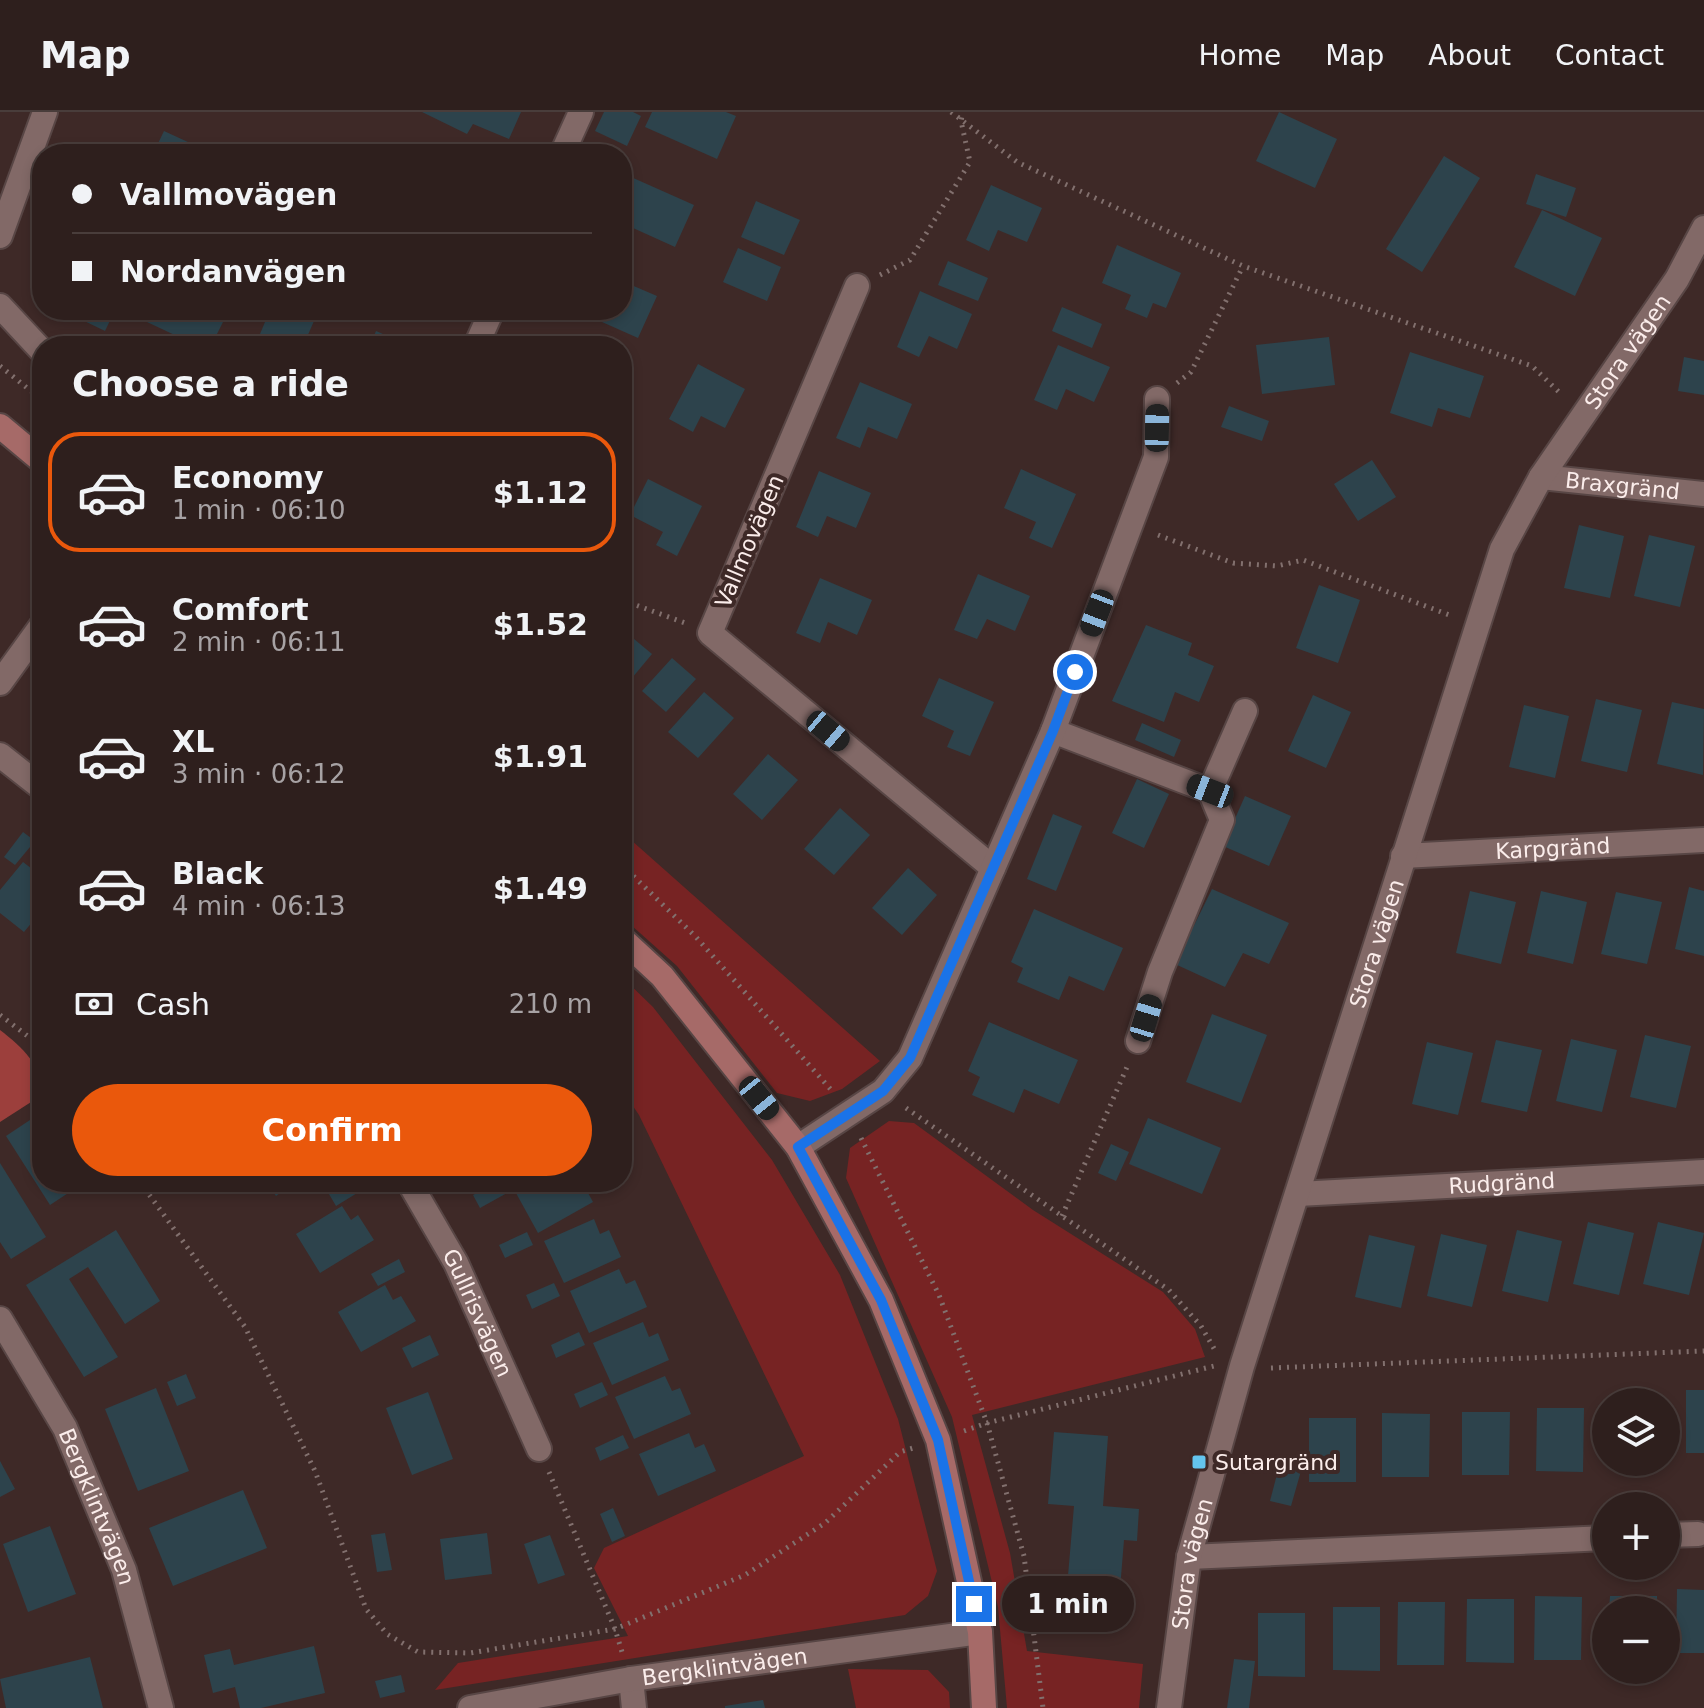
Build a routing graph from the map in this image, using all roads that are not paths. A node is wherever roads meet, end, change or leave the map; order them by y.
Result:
1 (45, 112) edge
2 (581, 112) edge
3 (33, 144) edge
4 (567, 144) edge
5 (32, 148) edge
6 (1704, 228) edge
7 (0, 236) edge
8 (857, 286) road end
9 (0, 306) edge
10 (32, 340) edge
11 (1157, 399) road end
12 (0, 426) edge
13 (32, 453) edge
14 (1541, 477) junction
15 (1704, 494) edge
16 (32, 639) edge
17 (0, 683) edge
18 (1245, 711) dead end
19 (1053, 731) junction
20 (0, 755) edge
21 (32, 780) edge
22 (1210, 791) junction
23 (1704, 840) edge
24 (1403, 856) junction
25 (993, 868) junction
26 (632, 948) edge
27 (1138, 1041) road end
28 (798, 1147) junction
29 (1704, 1172) edge
30 (415, 1192) edge
31 (1298, 1194) junction
32 (0, 1319) edge
33 (539, 1449) road end
34 (1698, 1534) dead end
35 (1680, 1535) edge
36 (1592, 1539) edge
37 (1189, 1557) junction
38 (980, 1632) junction
39 (631, 1679) junction
40 (161, 1708) edge
41 (470, 1708) edge
42 (634, 1708) edge
43 (984, 1708) edge
44 (1169, 1708) edge

1 - 3 street
2 - 4 street
5 - 7 street
6 - 14 street, Stora vägen
8 - 25 street, Vallmovägen
9 - 10 street
11 - 19 street
12 - 13 street
14 - 15 street, Braxgränd
14 - 24 street, Stora vägen
16 - 17 street
18 - 22 street
19 - 22 street
19 - 25 street
20 - 21 street
22 - 27 street
23 - 24 street, Karpgränd
24 - 31 street, Stora vägen
25 - 28 street
26 - 28 street
28 - 38 street
29 - 31 street, Rudgränd
30 - 33 street, Gullrisvägen
31 - 37 street, Stora vägen
32 - 40 street, Bergklintvägen
34 - 35 street
36 - 37 street
37 - 44 street, Stora vägen
38 - 39 street, Bergklintvägen
38 - 43 street
39 - 41 street, Bergklintvägen
39 - 42 street

